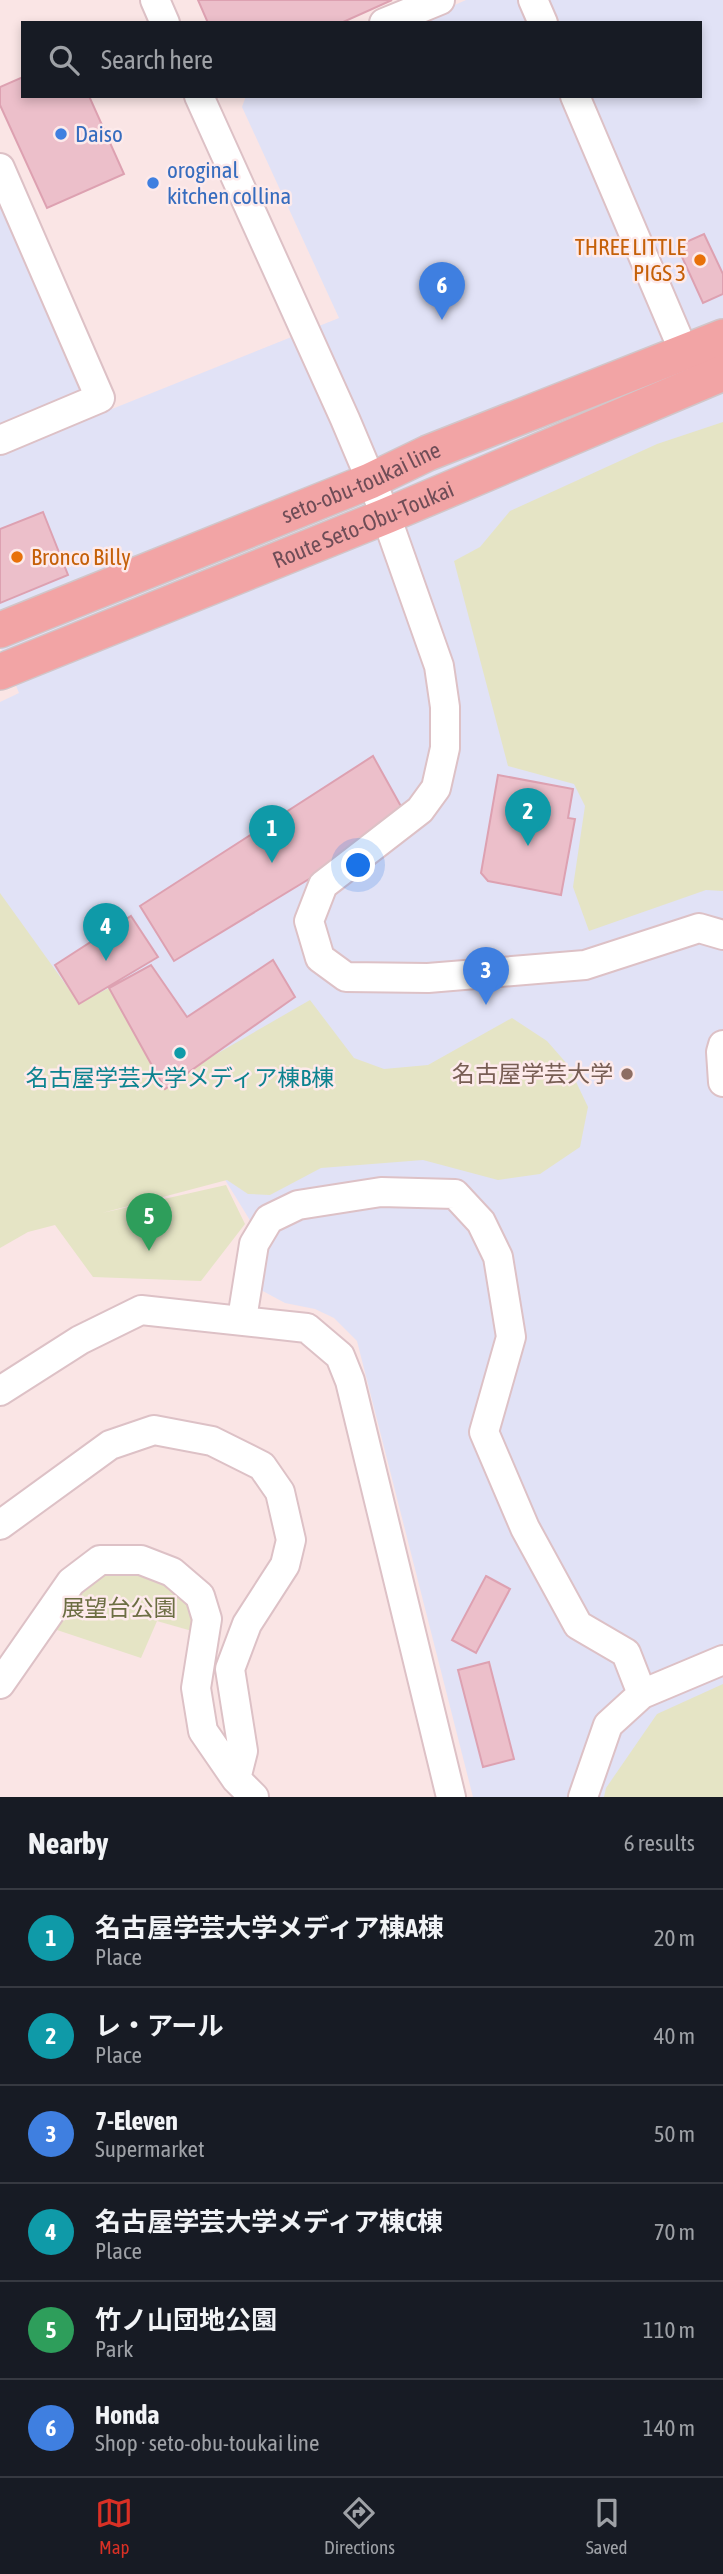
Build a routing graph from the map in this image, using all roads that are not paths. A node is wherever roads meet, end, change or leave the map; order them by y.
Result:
1 (155, 0) edge
2 (440, 0) edge
3 (533, 0) edge
4 (164, 21) edge
5 (389, 21) edge
6 (542, 21) edge
7 (201, 98) edge
8 (576, 98) edge
9 (0, 168) edge
10 (723, 337) edge
11 (684, 352) junction
12 (723, 373) edge
13 (0, 440) edge
14 (370, 481) junction
15 (386, 516) junction
16 (0, 630) edge
17 (0, 673) edge
18 (723, 935) edge
19 (723, 1045) edge
20 (723, 1082) edge
21 (242, 1319) junction
22 (0, 1391) edge
23 (0, 1525) edge
24 (723, 1660) edge
25 (0, 1684) edge
26 (642, 1694) junction
27 (245, 1788) edge
28 (451, 1797) edge
29 (583, 1797) edge

1 - 4 street
2 - 5 street
3 - 6 street
7 - 14 street
8 - 11 street
9 - 13 street
10 - 11 main road, seto-obu-toukai line
11 - 14 main road, seto-obu-toukai line
12 - 15 main road, Route Seto-Obu-Toukai
14 - 15 street
14 - 16 main road, seto-obu-toukai line
15 - 17 main road, Route Seto-Obu-Toukai
15 - 18 street
19 - 20 street
21 - 22 street
21 - 26 street
21 - 28 street
23 - 27 street
24 - 26 street
25 - 27 street
26 - 29 street

